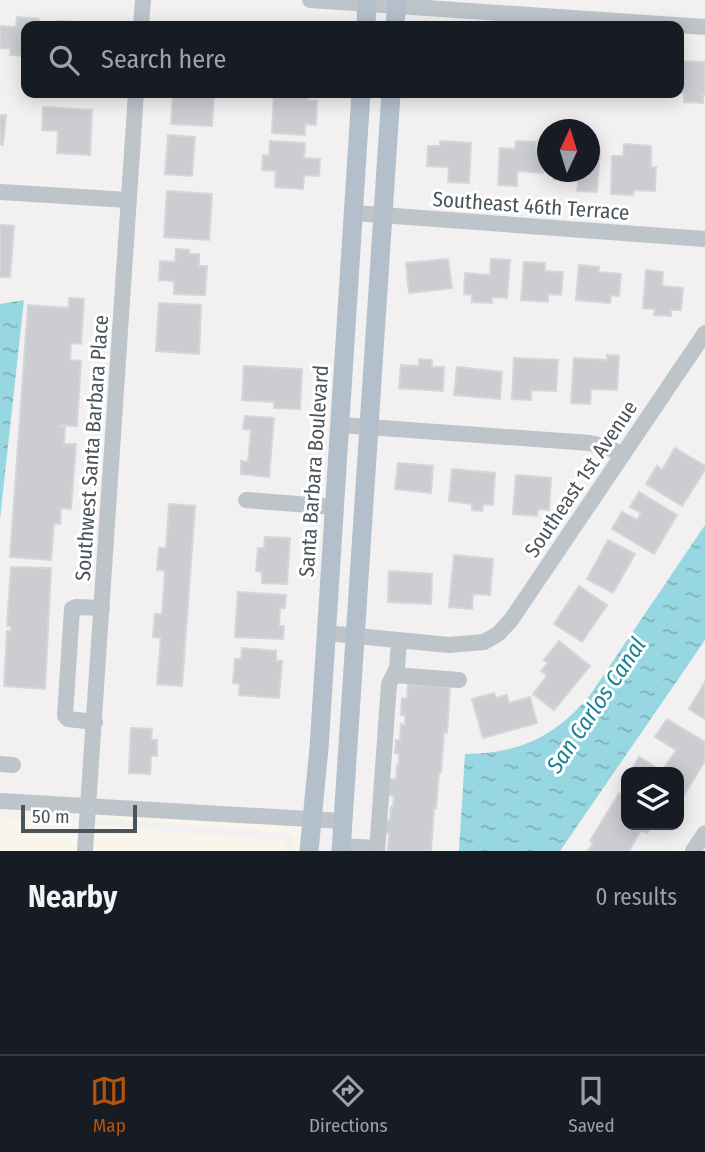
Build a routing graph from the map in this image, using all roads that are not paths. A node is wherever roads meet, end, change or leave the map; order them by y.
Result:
1 (143, 0) edge
2 (310, 0) edge
3 (367, 2) edge
4 (396, 3) edge
5 (141, 21) edge
6 (366, 21) edge
7 (395, 21) edge
8 (628, 21) edge
9 (684, 25) edge
10 (705, 27) edge
11 (136, 98) edge
12 (361, 98) edge
13 (391, 98) edge
14 (0, 192) edge
15 (128, 200) junction
16 (354, 214) junction
17 (383, 216) junction
18 (705, 240) edge
19 (705, 333) edge
20 (340, 425) junction
21 (369, 427) junction
22 (623, 455) junction
23 (246, 500) dead end
24 (335, 507) junction
25 (102, 608) junction
26 (327, 633) junction
27 (355, 636) junction
28 (399, 641) junction
29 (394, 675) junction
30 (458, 680) dead end
31 (94, 722) junction
32 (0, 801) edge
33 (89, 806) junction
34 (312, 819) junction
35 (343, 821) junction
36 (705, 833) edge
37 (341, 848) edge
38 (377, 849) edge
39 (85, 851) edge
40 (309, 851) edge
41 (693, 851) edge

1 - 5 street
2 - 3 street
3 - 4 street
3 - 6 main road
4 - 7 main road
4 - 8 street
9 - 10 street
11 - 15 street, Southwest Santa Barbara Place
12 - 16 main road, Santa Barbara Boulevard
13 - 17 main road
14 - 15 street
15 - 25 street, Southwest Santa Barbara Place
16 - 17 street, Southeast 46th Terrace
16 - 20 main road, Santa Barbara Boulevard
17 - 18 street, Southeast 46th Terrace
17 - 21 main road
19 - 22 street, Southeast 1st Avenue
20 - 21 street
20 - 24 main road, Santa Barbara Boulevard
21 - 22 street
21 - 27 main road
22 - 28 street, Southeast 1st Avenue
23 - 24 street
24 - 26 main road, Santa Barbara Boulevard
25 - 31 street, Southwest Santa Barbara Place
25 - 31 street
26 - 27 street
26 - 34 main road, Santa Barbara Boulevard
27 - 28 street
27 - 35 main road
28 - 29 street
29 - 30 street
29 - 38 street
31 - 33 street, Southwest Santa Barbara Place
32 - 33 street
33 - 34 street
33 - 39 street, Southwest Santa Barbara Place
34 - 35 street
34 - 40 main road, Santa Barbara Boulevard
35 - 37 main road
36 - 41 street
37 - 38 street

